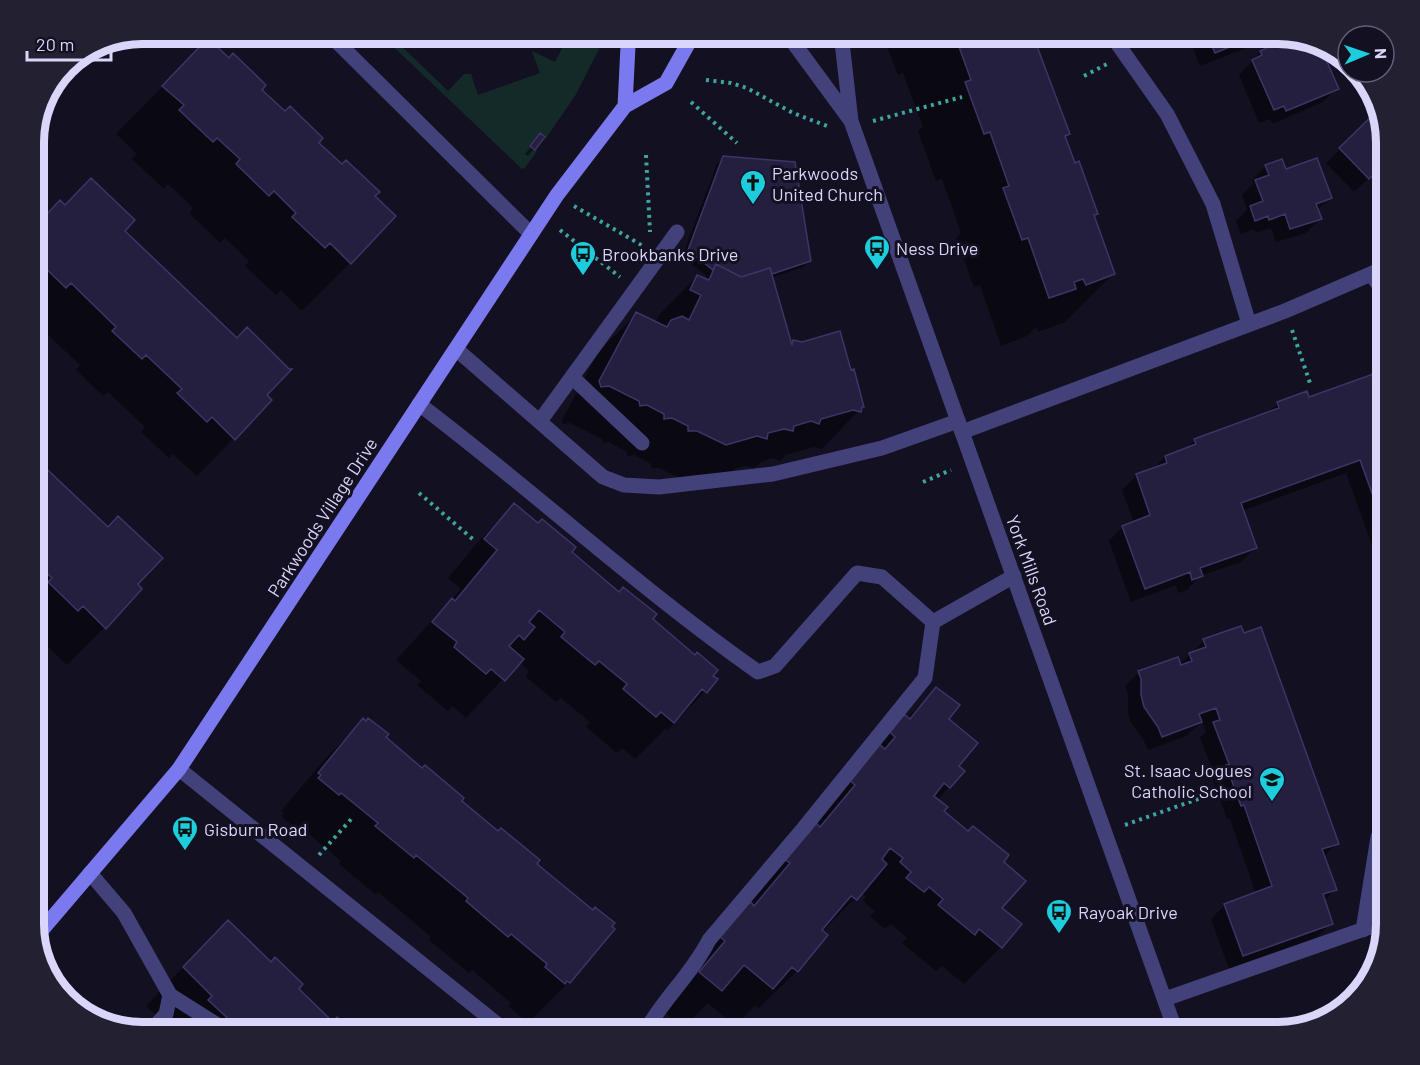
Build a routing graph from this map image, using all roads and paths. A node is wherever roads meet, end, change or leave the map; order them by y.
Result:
1 (339, 44) edge
2 (629, 44) edge
3 (688, 44) edge
4 (794, 44) edge
5 (842, 44) edge
6 (1118, 44) edge
7 (706, 80) dead end
8 (962, 97) dead end
9 (691, 102) dead end
10 (625, 106) junction
11 (851, 121) junction
12 (872, 121) dead end
13 (827, 126) dead end
14 (737, 143) dead end
15 (646, 155) dead end
16 (557, 195) junction
17 (543, 217) junction
18 (677, 232) dead end
19 (531, 234) junction
20 (651, 239) dead end
21 (651, 251) dead end
22 (1376, 272) edge
23 (1371, 274) junction
24 (626, 281) dead end
25 (1376, 281) edge
26 (1285, 311) junction
27 (1248, 324) junction
28 (456, 349) junction
29 (572, 377) junction
30 (1310, 383) dead end
31 (419, 404) junction
32 (540, 421) junction
33 (960, 427) junction
34 (642, 443) dead end
35 (951, 470) dead end
36 (923, 482) dead end
37 (419, 494) dead end
38 (475, 541) dead end
39 (1014, 576) junction
40 (933, 622) junction
41 (179, 769) junction
42 (1223, 790) dead end
43 (354, 816) dead end
44 (1105, 832) junction
45 (1376, 844) edge
46 (305, 871) junction
47 (90, 873) junction
48 (1376, 925) edge
49 (44, 927) edge
50 (1363, 930) junction
51 (170, 995) junction
52 (1165, 999) junction
53 (159, 1022) edge
54 (213, 1022) edge
55 (494, 1022) edge
56 (651, 1022) edge
57 (1173, 1022) edge

1 - 19 street
2 - 10 main road
3 - 10 main road, Parkwoods Village Drive
4 - 11 street, York Mills Road
5 - 11 street, York Mills Road
6 - 27 street
7 - 13 path
8 - 12 path
9 - 14 path
10 - 16 main road, Parkwoods Village Drive
11 - 33 street, York Mills Road
15 - 20 path
16 - 17 main road, Parkwoods Village Drive
16 - 21 path
17 - 19 main road, Parkwoods Village Drive
17 - 24 path
18 - 29 street
19 - 28 main road, Parkwoods Village Drive
22 - 23 street
23 - 25 street
23 - 26 street
26 - 27 street
26 - 30 path
27 - 33 street
28 - 31 main road, Parkwoods Village Drive
28 - 32 street
29 - 32 street
29 - 34 street
31 - 40 street
31 - 41 main road, Parkwoods Village Drive
32 - 33 street
33 - 39 street, York Mills Road
35 - 36 path
37 - 38 path
39 - 40 street
39 - 44 street, York Mills Road
40 - 56 street
41 - 46 street
41 - 47 main road, Parkwoods Village Drive
42 - 44 path
43 - 46 path
44 - 52 street, York Mills Road
45 - 50 street
46 - 55 street
47 - 49 main road, Parkwoods Village Drive
47 - 51 street
48 - 50 street
50 - 52 street
51 - 53 street
51 - 54 street
52 - 57 street, York Mills Road

